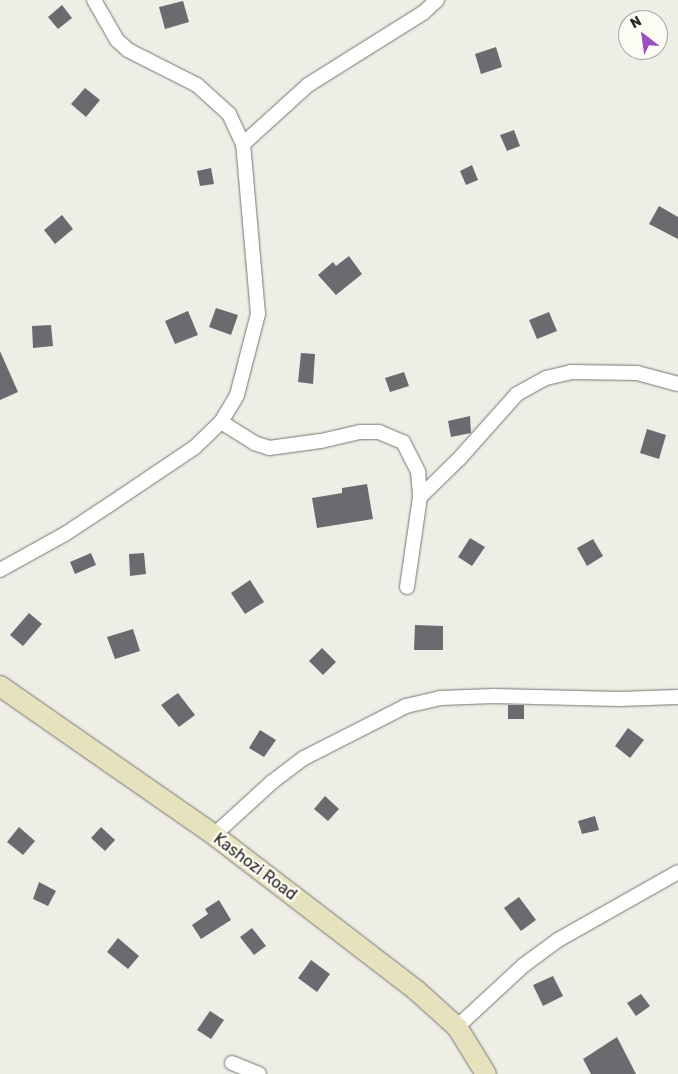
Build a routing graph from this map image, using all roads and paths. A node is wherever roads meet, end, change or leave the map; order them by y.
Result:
1 (94, 0) edge
2 (437, 0) edge
3 (243, 144) junction
4 (678, 384) edge
5 (221, 422) junction
6 (420, 497) junction
7 (0, 570) edge
8 (408, 587) dead end
9 (0, 686) edge
10 (678, 697) edge
11 (214, 835) junction
12 (678, 872) edge
13 (457, 1027) junction
14 (232, 1063) dead end
15 (259, 1074) edge
16 (486, 1074) edge

1 - 3 street
2 - 3 street
3 - 5 street
4 - 6 street
5 - 6 street
5 - 7 street
6 - 8 street
9 - 11 main road, Kashozi Road
10 - 11 street
11 - 13 main road, Kashozi Road
12 - 13 street
13 - 16 main road, Kashozi Road
14 - 15 street

